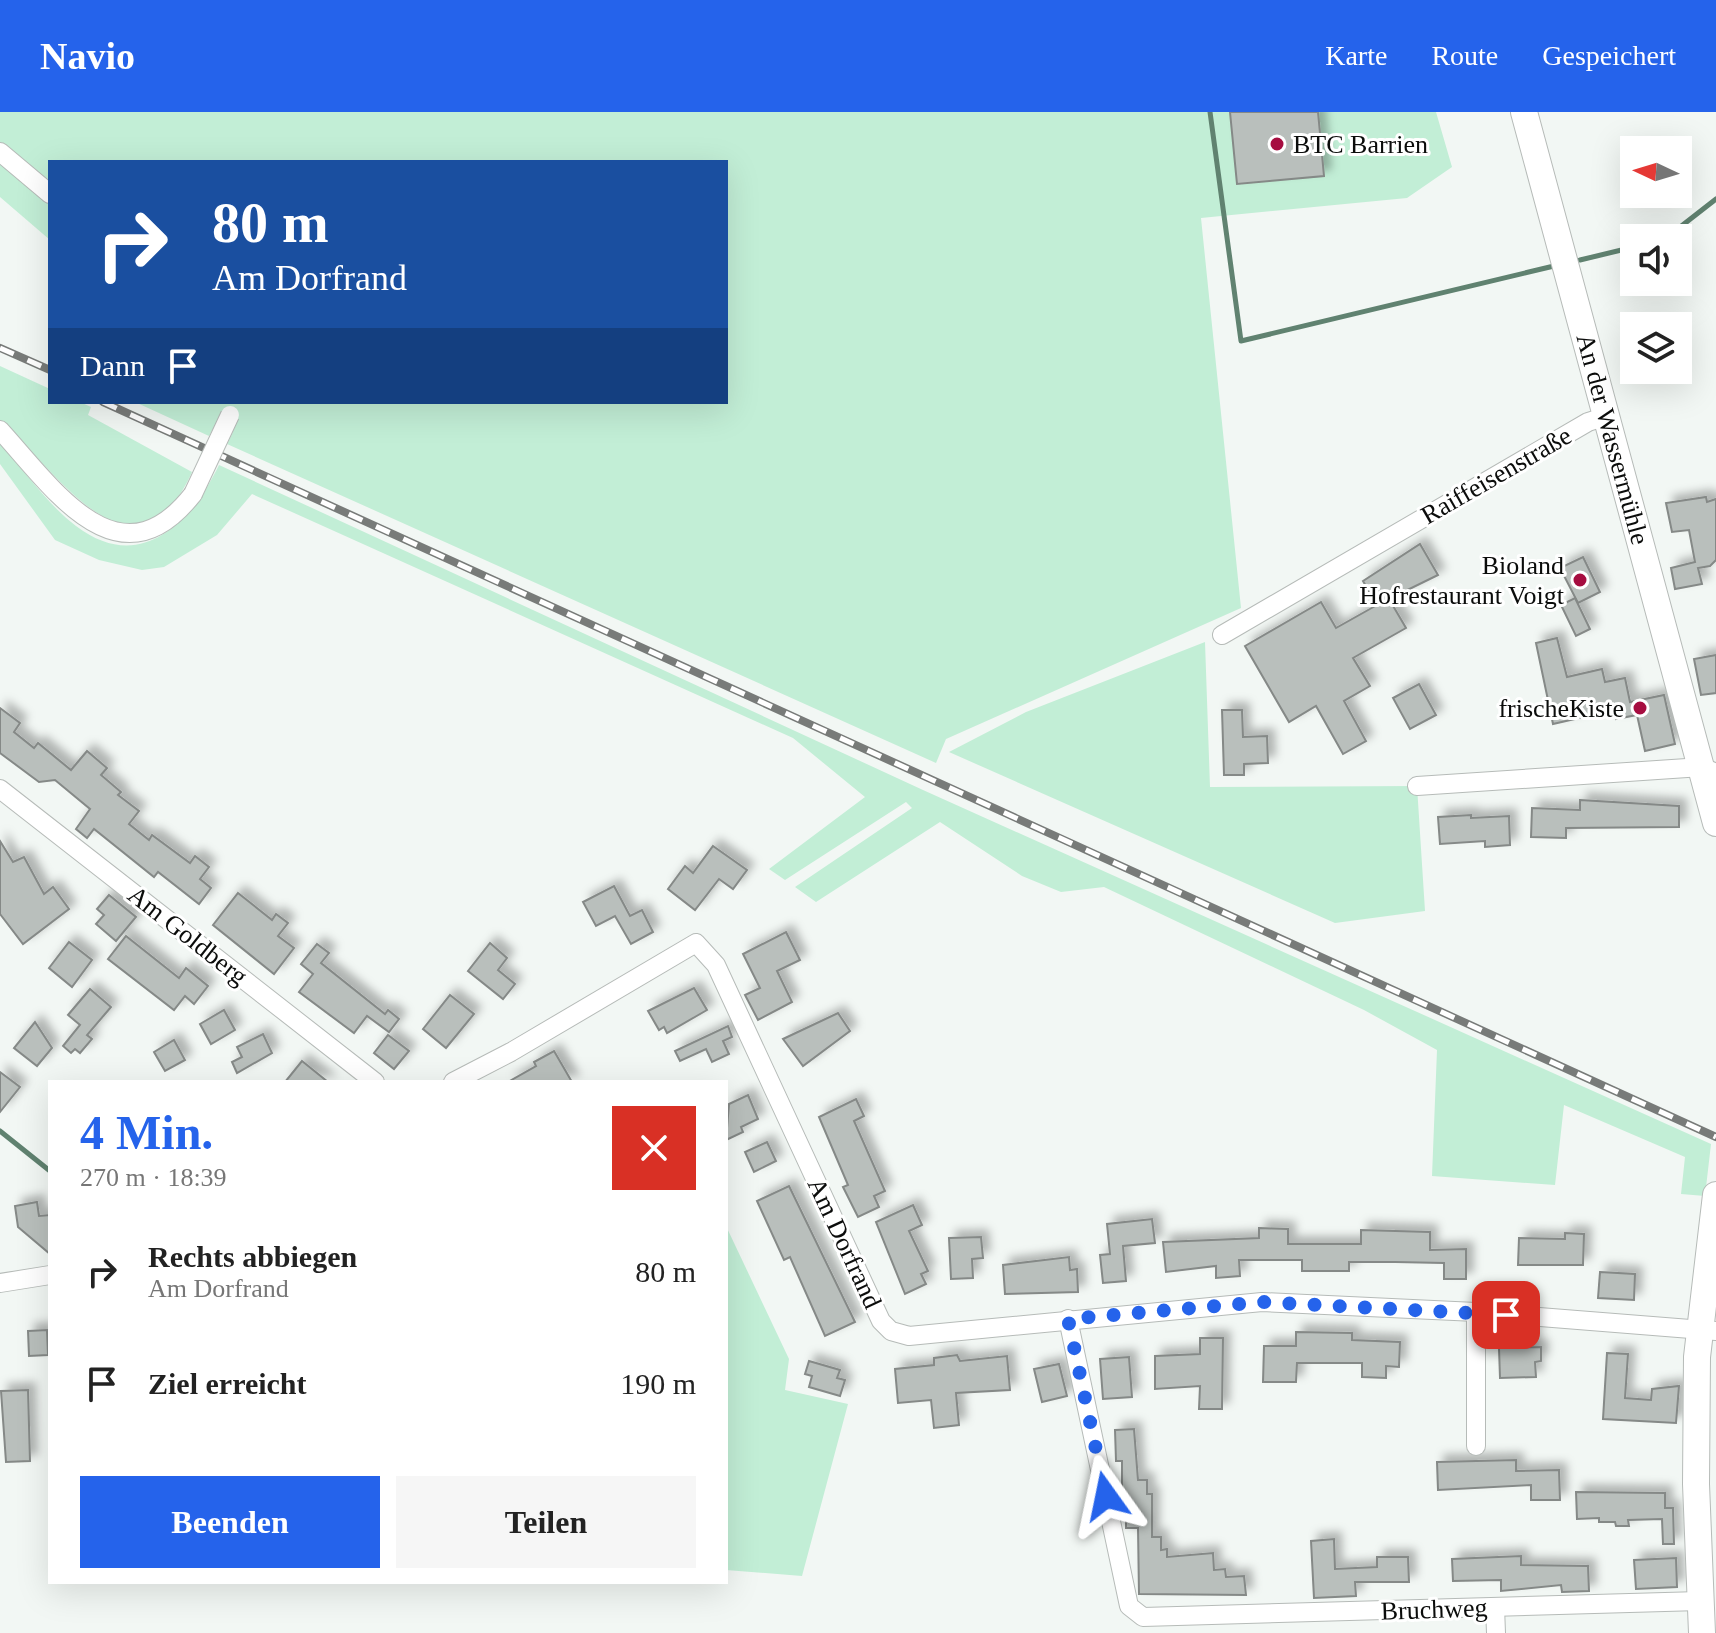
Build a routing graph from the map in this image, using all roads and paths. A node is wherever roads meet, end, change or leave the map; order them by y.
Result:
1 (1524, 112) edge
2 (0, 152) edge
3 (48, 192) edge
4 (231, 409) edge
5 (1607, 416) junction
6 (0, 430) edge
7 (1222, 635) dead end
8 (1709, 770) edge
9 (1417, 786) dead end
10 (0, 789) edge
11 (1716, 823) edge
12 (372, 1080) edge
13 (457, 1080) edge
14 (1716, 1195) edge
15 (48, 1275) edge
16 (0, 1283) edge
17 (1476, 1312) junction
18 (1068, 1319) junction
19 (1708, 1330) edge
20 (1476, 1446) dead end
21 (1700, 1601) junction
22 (1495, 1607) junction
23 (1496, 1633) edge
24 (1702, 1633) edge

1 - 5 street, An der Wassermühle
2 - 3 street
4 - 6 street, bridge
5 - 7 street, Raiffeisenstraße
5 - 8 street, An der Wassermühle
8 - 9 street
8 - 11 street, An der Wassermühle
10 - 12 street, Am Goldberg
13 - 18 street, Am Dorfrand
14 - 19 street
15 - 16 street
17 - 18 street, Am Dorfrand
17 - 19 street, Am Dorfrand
17 - 20 street
18 - 22 street, Bruchweg
19 - 21 street
21 - 22 street, Bruchweg
21 - 24 street
22 - 23 street

